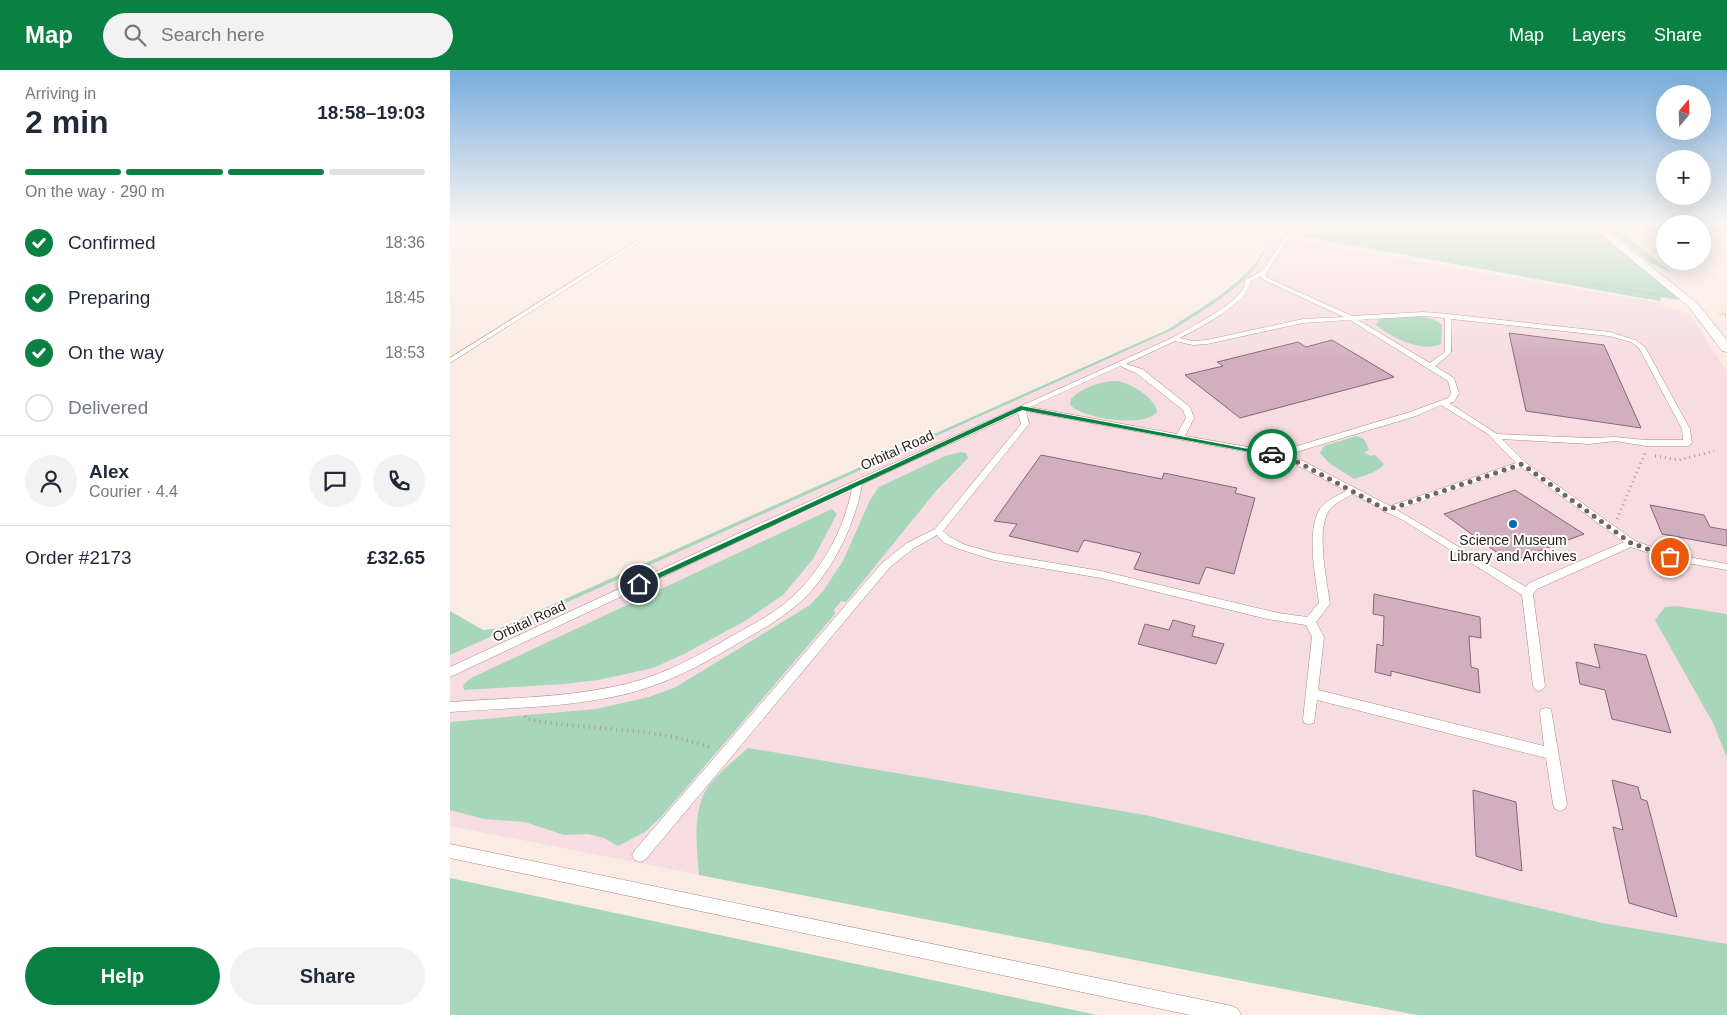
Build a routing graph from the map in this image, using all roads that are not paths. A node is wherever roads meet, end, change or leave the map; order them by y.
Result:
1 (592, 271) edge
2 (1651, 271) edge
3 (1264, 272) joint
4 (1448, 316) junction
5 (1347, 317) junction
6 (1174, 339) junction
7 (1727, 348) edge
8 (450, 361) edge
9 (1120, 364) junction
10 (1431, 366) junction
11 (1442, 402) junction
12 (1021, 408) junction
13 (1494, 436) junction
14 (1180, 437) junction
15 (1277, 454) junction
16 (1522, 464) junction
17 (858, 482) junction
18 (1352, 491) junction
19 (1387, 510) junction
20 (938, 531) junction
21 (1631, 543) junction
22 (1727, 567) edge
23 (1527, 594) junction
24 (1310, 621) junction
25 (450, 672) edge
26 (1539, 686) dead end
27 (1313, 694) junction
28 (450, 707) edge
29 (1546, 713) dead end
30 (1309, 719) dead end
31 (1552, 754) junction
32 (1560, 804) dead end
33 (450, 851) edge
34 (640, 855) dead end
35 (1232, 1015) edge

1 - 8 lane
2 - 7 street
3 - 5 lane
3 - 6 lane, Orbital Road
4 - 5 lane
4 - 10 lane
4 - 13 lane
5 - 6 lane
5 - 10 lane
6 - 9 lane, Orbital Road
9 - 12 lane, Orbital Road
9 - 14 lane
10 - 11 lane
11 - 13 lane
11 - 15 lane
12 - 14 lane
12 - 17 lane, Orbital Road
12 - 20 lane
13 - 16 lane
14 - 15 lane
15 - 18 lane
16 - 19 lane
16 - 21 lane
17 - 25 lane, Orbital Road
17 - 28 lane
18 - 19 lane
18 - 24 lane
19 - 23 lane
20 - 24 lane
20 - 34 lane
21 - 22 lane
21 - 23 lane
23 - 26 lane
24 - 27 lane
27 - 30 lane
27 - 31 lane
29 - 31 lane
31 - 32 lane
33 - 35 lane

